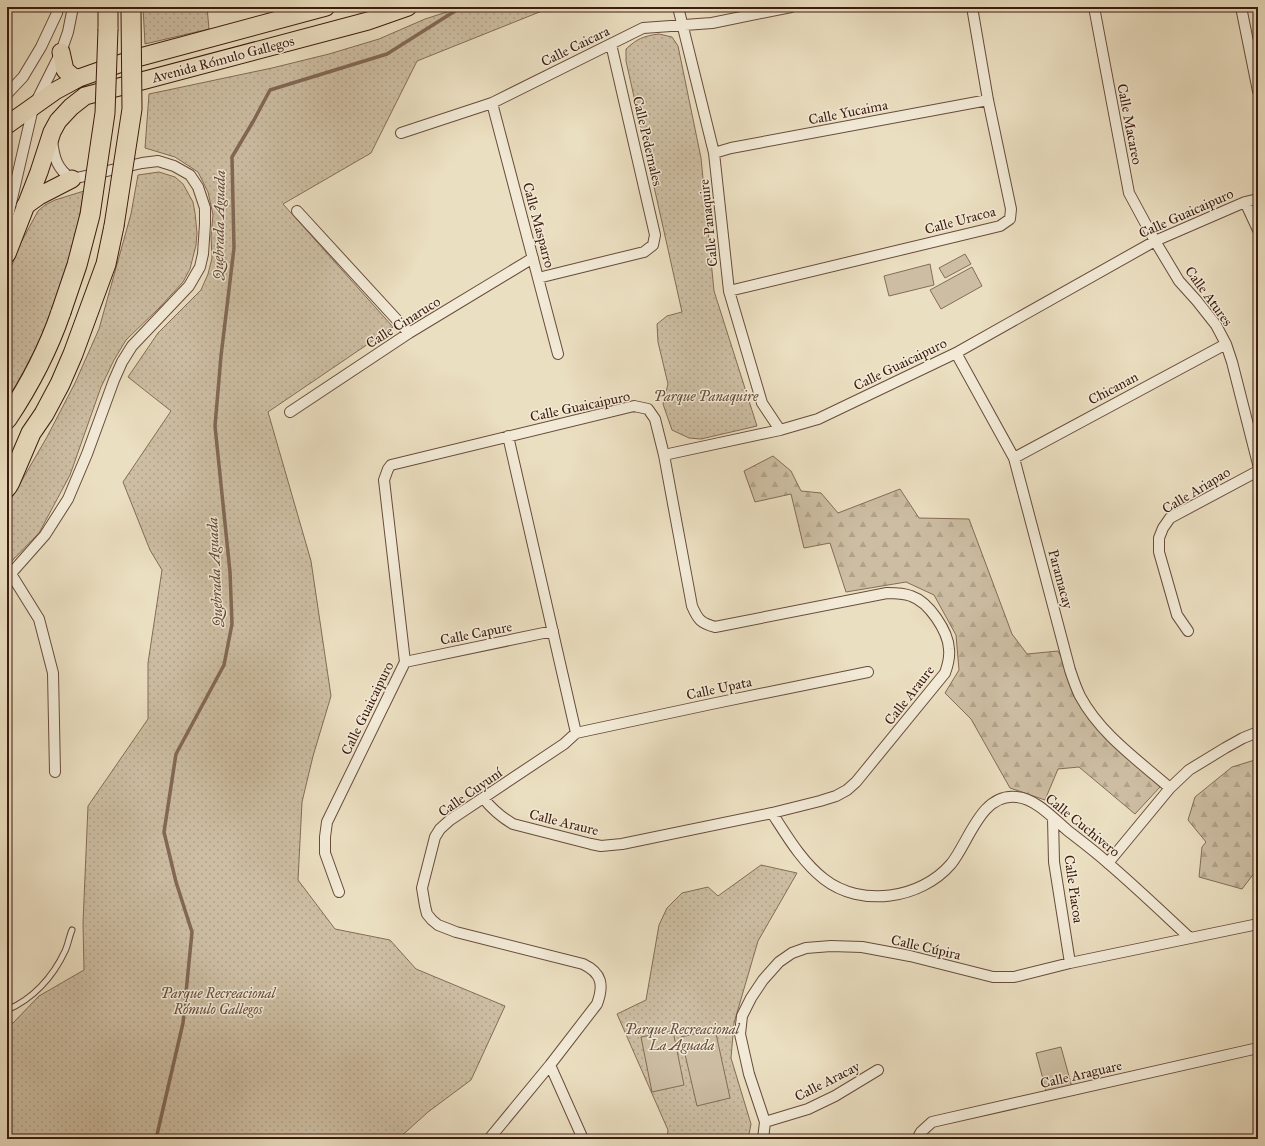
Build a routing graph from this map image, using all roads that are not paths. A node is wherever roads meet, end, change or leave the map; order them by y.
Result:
1 (58, 7) edge
2 (73, 7) edge
3 (108, 7) edge
4 (326, 7) edge
5 (408, 7) edge
6 (678, 7) edge
7 (791, 7) edge
8 (972, 7) edge
9 (1094, 7) edge
10 (1241, 7) edge
11 (130, 9) edge
12 (683, 25) junction
13 (611, 44) junction
14 (61, 52) junction
15 (79, 78) junction
16 (1258, 91) edge
17 (7, 94) edge
18 (988, 100) junction
19 (492, 103) junction
20 (33, 108) junction
21 (7, 125) edge
22 (52, 132) junction
23 (401, 133) dead end
24 (714, 153) junction
25 (72, 180) junction
26 (1258, 199) edge
27 (1245, 202) junction
28 (25, 206) junction
29 (297, 211) dead end
30 (7, 220) edge
31 (1258, 230) edge
32 (1155, 241) junction
33 (7, 254) edge
34 (533, 258) junction
35 (538, 278) junction
36 (729, 291) junction
37 (409, 333) junction
38 (1226, 344) junction
39 (956, 353) junction
40 (558, 354) dead end
41 (290, 412) dead end
42 (7, 420) edge
43 (780, 430) junction
44 (31, 433) junction
45 (508, 436) junction
46 (664, 455) junction
47 (1014, 458) junction
48 (1258, 464) edge
49 (7, 466) edge
50 (1258, 471) edge
51 (7, 487) edge
52 (9, 576) edge
53 (553, 631) junction
54 (1188, 631) dead end
55 (405, 662) junction
56 (868, 672) dead end
57 (1258, 732) edge
58 (576, 734) junction
59 (55, 772) dead end
60 (1170, 788) junction
61 (484, 799) junction
62 (772, 813) junction
63 (1053, 818) junction
64 (1108, 863) junction
65 (339, 892) dead end
66 (1258, 924) edge
67 (72, 930) dead end
68 (1190, 938) junction
69 (1070, 963) junction
70 (7, 1010) edge
71 (1258, 1048) edge
72 (550, 1065) junction
73 (878, 1070) dead end
74 (765, 1122) junction
75 (489, 1139) edge
76 (583, 1139) edge
77 (763, 1139) edge
78 (917, 1139) edge

1 - 17 street
2 - 14 street
3 - 42 highway, bridge
4 - 15 main road, Avenida Rómulo Gallegos
5 - 22 main road, Avenida Rómulo Gallegos
6 - 12 street, Calle Panaquire
7 - 12 street, Calle Caicara
8 - 18 street, Calle Uracoa
9 - 32 street, Calle Macareo
10 - 16 street
11 - 44 highway, bridge
12 - 13 street, Calle Caicara
12 - 24 street, Calle Panaquire
13 - 19 street, Calle Caicara
13 - 35 street, Calle Pedernales
14 - 15 main road
14 - 20 street
15 - 20 main road, Avenida Rómulo Gallegos
18 - 24 street, Calle Yucaima
18 - 36 street, Calle Uracoa
19 - 23 street, Calle Caicara
19 - 34 street, Calle Masparro
20 - 21 main road, Avenida Rómulo Gallegos
20 - 30 street
22 - 25 street
22 - 28 main road, Avenida Rómulo Gallegos
24 - 36 street, Calle Panaquire
25 - 28 main road
25 - 52 street
26 - 27 street, Calle Guaicaipuro
27 - 31 street
27 - 32 street, Calle Guaicaipuro
28 - 33 main road, Avenida Rómulo Gallegos
29 - 37 street
32 - 38 street, Calle Atures
32 - 39 street, Calle Guaicaipuro
34 - 35 street, Calle Masparro
34 - 37 street, Calle Cinaruco
35 - 40 street, Calle Masparro
36 - 43 street, Calle Panaquire
37 - 41 street, Calle Cinaruco
38 - 47 street, Chicanan
38 - 48 street, Calle Atures
39 - 43 street, Calle Guaicaipuro
39 - 47 street, Paramacay
43 - 46 street, Calle Guaicaipuro
44 - 49 highway
44 - 51 highway
45 - 46 street, Calle Guaicaipuro
45 - 53 street
45 - 55 street, Calle Guaicaipuro
46 - 62 street, Calle Araure
47 - 60 street, Paramacay
50 - 54 street, Calle Ariapao
52 - 59 street
53 - 55 street, Calle Capure
53 - 58 street
55 - 65 street, Calle Guaicaipuro
56 - 58 street, Calle Upata
57 - 60 street
58 - 61 street, Calle Cuyuní
60 - 64 street
61 - 62 street, Calle Araure
61 - 72 street, Calle Cuyuní
62 - 63 street, Calle Cuchivero
63 - 64 street, Calle Cuchivero
63 - 69 street, Calle Piacoa
64 - 68 street, Calle Cuchivero
66 - 68 street, Calle Cúpira
67 - 70 lane
68 - 69 street, Calle Cúpira
69 - 74 street, Calle Cúpira
71 - 78 street, Calle Araguare
72 - 75 street, Calle Cuyuní
72 - 76 street
73 - 74 street, Calle Aracay
74 - 77 street, Calle Cúpira

